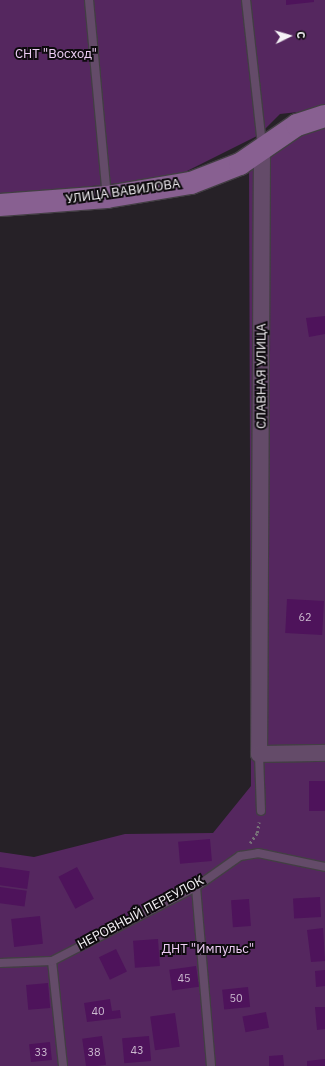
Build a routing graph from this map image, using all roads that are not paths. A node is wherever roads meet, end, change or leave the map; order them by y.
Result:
1 (89, 0) edge
2 (246, 0) edge
3 (325, 116) edge
4 (262, 150) junction
5 (108, 197) junction
6 (0, 205) edge
7 (325, 753) edge
8 (259, 754) junction
9 (261, 811) road end
10 (325, 868) edge
11 (196, 887) junction
12 (52, 961) junction
13 (0, 963) edge
14 (63, 1066) edge
15 (211, 1066) edge

1 - 5 lane
2 - 4 lane, СЛАВНАЯ УЛИЦА
3 - 4 street, УЛИЦА ВАВИЛОВА
4 - 5 street, УЛИЦА ВАВИЛОВА
4 - 8 street, СЛАВНАЯ УЛИЦА
5 - 6 street, УЛИЦА ВАВИЛОВА
7 - 8 street
8 - 9 lane
10 - 11 lane, НЕРОВНЫЙ ПЕРЕУЛОК
11 - 12 lane, НЕРОВНЫЙ ПЕРЕУЛОК
11 - 15 lane
12 - 13 lane, НЕРОВНЫЙ ПЕРЕУЛОК
12 - 14 lane

